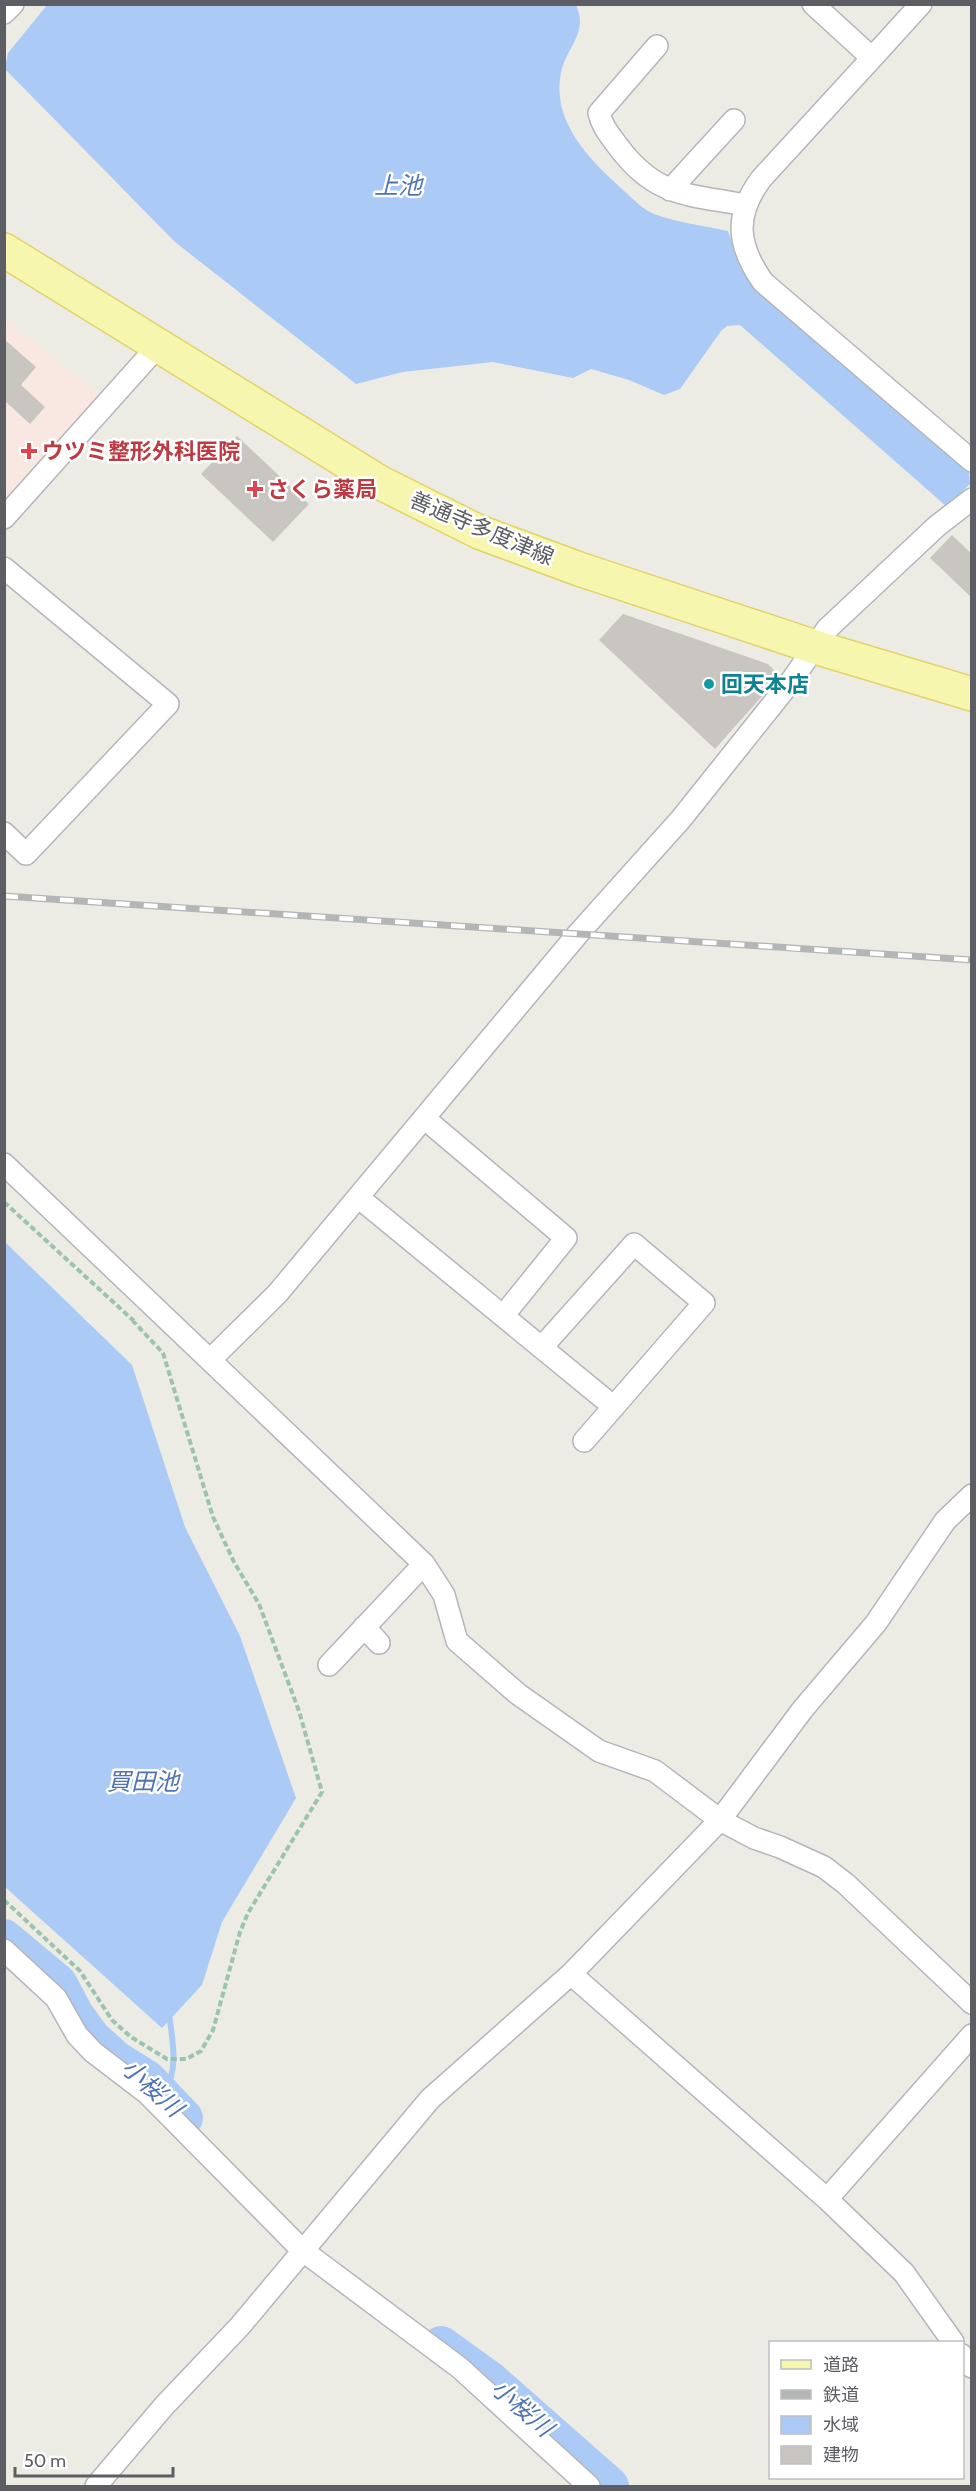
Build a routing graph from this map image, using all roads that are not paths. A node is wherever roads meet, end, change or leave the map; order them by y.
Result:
1 (13, 4) edge
2 (813, 4) edge
3 (921, 4) edge
4 (4, 13) edge
5 (657, 46) dead end
6 (872, 58) junction
7 (734, 120) dead end
8 (670, 190) junction
9 (745, 205) junction
10 (4, 250) edge
11 (158, 346) junction
12 (972, 461) edge
13 (972, 499) edge
14 (4, 518) edge
15 (4, 568) edge
16 (814, 647) junction
17 (972, 694) edge
18 (4, 833) edge
19 (424, 1118) junction
20 (4, 1164) edge
21 (358, 1197) junction
22 (503, 1316) junction
23 (542, 1347) junction
24 (211, 1359) junction
25 (614, 1407) junction
26 (584, 1442) dead end
27 (972, 1495) edge
28 (424, 1564) junction
29 (364, 1627) junction
30 (379, 1643) dead end
31 (329, 1665) dead end
32 (720, 1820) junction
33 (4, 1950) edge
34 (571, 1974) junction
35 (972, 2003) edge
36 (972, 2035) edge
37 (827, 2199) junction
38 (302, 2250) junction
39 (952, 2341) edge
40 (101, 2485) edge
41 (589, 2487) edge

1 - 4 street
2 - 6 street
3 - 6 street
5 - 8 street
6 - 9 street
7 - 8 street
8 - 9 street
9 - 12 street
10 - 11 main road, 善通寺多度津線
11 - 14 street
11 - 16 main road, 善通寺多度津線
13 - 16 street
15 - 18 street
16 - 17 main road, 善通寺多度津線
16 - 19 street
19 - 21 street
19 - 22 street
20 - 24 street
21 - 22 street
21 - 24 street
22 - 23 street
23 - 25 street
23 - 25 street
24 - 28 street
25 - 26 street
27 - 32 street
28 - 29 street
28 - 32 street
29 - 30 street
29 - 31 street
32 - 34 street
32 - 35 street
33 - 38 street
34 - 37 street
34 - 38 street
36 - 37 street
37 - 39 street
38 - 40 street
38 - 41 street

